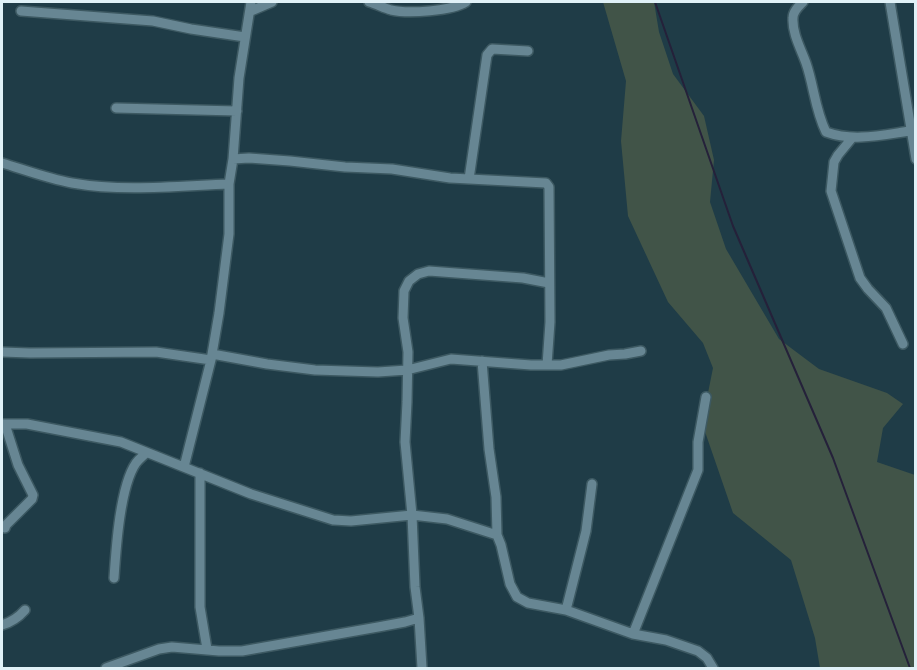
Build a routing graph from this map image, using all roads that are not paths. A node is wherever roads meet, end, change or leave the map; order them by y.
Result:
1 (272, 2) edge
2 (369, 2) edge
3 (466, 2) edge
4 (802, 2) edge
5 (890, 2) edge
6 (251, 6) edge
7 (21, 11) dead end
8 (245, 37) junction
9 (528, 51) dead end
10 (116, 108) dead end
11 (237, 111) junction
12 (910, 132) junction
13 (852, 138) junction
14 (233, 159) junction
15 (915, 159) edge
16 (2, 163) edge
17 (469, 179) junction
18 (229, 184) junction
19 (549, 283) junction
20 (903, 344) dead end
21 (641, 351) dead end
22 (2, 352) edge
23 (212, 357) junction
24 (482, 361) junction
25 (547, 365) junction
26 (407, 370) junction
27 (706, 397) dead end
28 (3, 424) edge
29 (146, 453) junction
30 (184, 467) junction
31 (200, 473) junction
32 (592, 484) dead end
33 (412, 515) junction
34 (5, 528) dead end
35 (497, 535) junction
36 (114, 578) dead end
37 (25, 610) dead end
38 (566, 610) junction
39 (419, 618) junction
40 (2, 625) edge
41 (633, 634) junction
42 (207, 649) junction
43 (106, 669) edge
44 (423, 669) edge
45 (713, 669) edge

1 - 6 street
2 - 3 street
4 - 13 street
5 - 12 street
6 - 8 street
7 - 8 street
8 - 11 street
9 - 17 street
10 - 11 street
11 - 14 street
12 - 13 street
12 - 15 street
13 - 20 street
14 - 17 street
14 - 18 street
16 - 18 street
17 - 19 street
18 - 23 street
19 - 25 street
19 - 26 street
21 - 25 street
22 - 23 street
23 - 26 street
23 - 30 street
24 - 25 street
24 - 26 street
24 - 35 street
26 - 33 street
27 - 41 street
28 - 29 street
28 - 34 street
29 - 30 street
29 - 36 street
30 - 31 street
31 - 33 street
31 - 42 street
32 - 38 street
33 - 35 street
33 - 39 street
35 - 38 street
37 - 40 street
38 - 41 street
39 - 42 street
39 - 44 street
41 - 45 street
42 - 43 street

